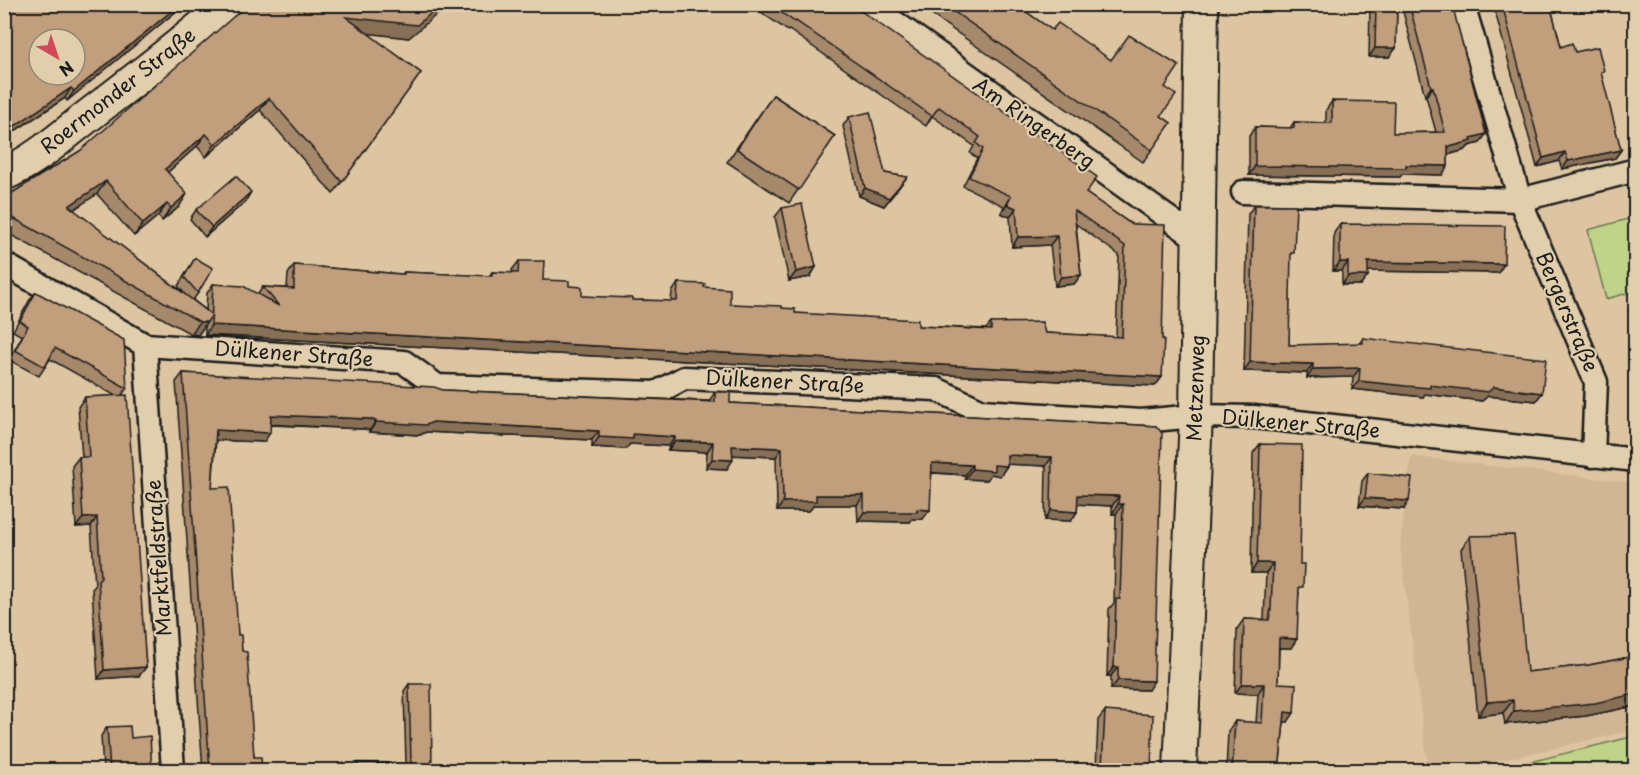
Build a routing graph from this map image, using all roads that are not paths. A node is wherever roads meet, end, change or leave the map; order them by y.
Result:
1 (229, 4) edge
2 (869, 4) edge
3 (1202, 4) edge
4 (1463, 4) edge
5 (1635, 170) edge
6 (4, 174) edge
7 (1242, 192) dead end
8 (1520, 200) junction
9 (1200, 240) junction
10 (4, 264) edge
11 (145, 345) junction
12 (1196, 416) junction
13 (1593, 456) junction
14 (1635, 460) edge
15 (172, 771) edge
16 (1180, 771) edge

1 - 6 main road, Roermonder Straße
2 - 9 street, Am Ringerberg
3 - 9 main road, Metzenweg
4 - 8 street, Bergerstraße
5 - 8 street
7 - 8 street
8 - 13 street, Bergerstraße
9 - 12 main road, Metzenweg
10 - 11 street, Dülkener Straße
11 - 12 street, Dülkener Straße
11 - 15 street, Marktfeldstraße
12 - 13 street, Dülkener Straße
12 - 16 main road, Metzenweg
13 - 14 street

